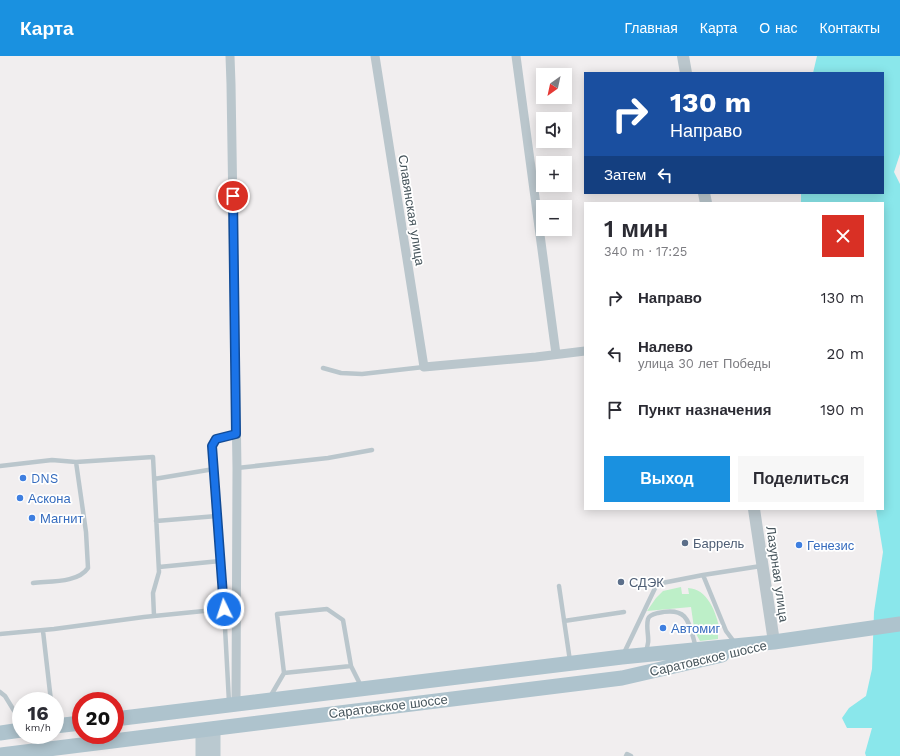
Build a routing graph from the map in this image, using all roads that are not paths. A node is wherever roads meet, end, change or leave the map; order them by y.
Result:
1 (230, 56) edge
2 (375, 56) edge
3 (516, 56) edge
4 (683, 56) edge
5 (686, 72) edge
6 (584, 351) edge
7 (556, 354) junction
8 (424, 367) junction
9 (323, 368) dead end
10 (236, 434) junction
11 (372, 450) dead end
12 (76, 462) junction
13 (0, 466) edge
14 (237, 468) junction
15 (214, 469) junction
16 (154, 479) junction
17 (754, 510) edge
18 (217, 516) junction
19 (156, 521) junction
20 (220, 561) junction
21 (763, 566) junction
22 (159, 567) junction
23 (703, 575) junction
24 (33, 583) dead end
25 (559, 586) dead end
26 (224, 609) junction
27 (624, 612) dead end
28 (154, 616) junction
29 (564, 621) junction
30 (900, 624) edge
31 (43, 631) junction
32 (0, 634) edge
33 (774, 642) junction
34 (738, 646) junction
35 (643, 655) junction
36 (696, 655) junction
37 (622, 657) junction
38 (571, 663) junction
39 (351, 666) junction
40 (284, 673) junction
41 (362, 688) junction
42 (0, 692) edge
43 (49, 692) edge
44 (269, 699) junction
45 (233, 704) junction
46 (12, 707) edge
47 (206, 708) junction
48 (124, 718) edge
49 (208, 729) junction
50 (12, 731) edge
51 (0, 732) edge
52 (0, 755) edge
53 (202, 756) edge
54 (214, 756) edge
55 (626, 756) edge
56 (631, 756) edge

1 - 10 street
2 - 8 street, Славянская улица
3 - 7 street
4 - 5 street
6 - 7 street
7 - 8 street
8 - 9 lane
10 - 14 street
10 - 15 lane
11 - 14 lane
12 - 13 lane
12 - 16 lane
12 - 24 lane
14 - 45 street
15 - 16 lane
15 - 18 lane
16 - 19 lane
17 - 21 street, Лазурная улица
18 - 19 lane
18 - 20 lane
19 - 22 lane
20 - 22 lane
20 - 26 lane
21 - 23 lane
21 - 33 street, Лазурная улица
22 - 28 lane
23 - 34 lane
23 - 37 lane
25 - 29 lane
26 - 28 lane
26 - 45 lane
27 - 29 lane
28 - 31 lane
29 - 38 lane
30 - 33 main road, Саратовское шоссе
31 - 32 lane
31 - 43 lane
33 - 34 main road, Саратовское шоссе
33 - 36 main road, Саратовское шоссе
34 - 36 main road, Саратовское шоссе
35 - 36 main road, Саратовское шоссе
35 - 36 lane
35 - 37 main road, Саратовское шоссе
36 - 49 main road, Саратовское шоссе
37 - 38 main road, Саратовское шоссе
38 - 41 main road, Саратовское шоссе
39 - 40 lane
39 - 40 lane
39 - 41 lane
40 - 44 lane
41 - 44 main road, Саратовское шоссе
42 - 46 lane
44 - 45 main road, Саратовское шоссе
45 - 47 main road, Саратовское шоссе
47 - 48 main road, Саратовское шоссе
47 - 49 main road
49 - 52 main road, Саратовское шоссе
49 - 53 main road
49 - 54 main road
50 - 51 main road
55 - 56 lane

